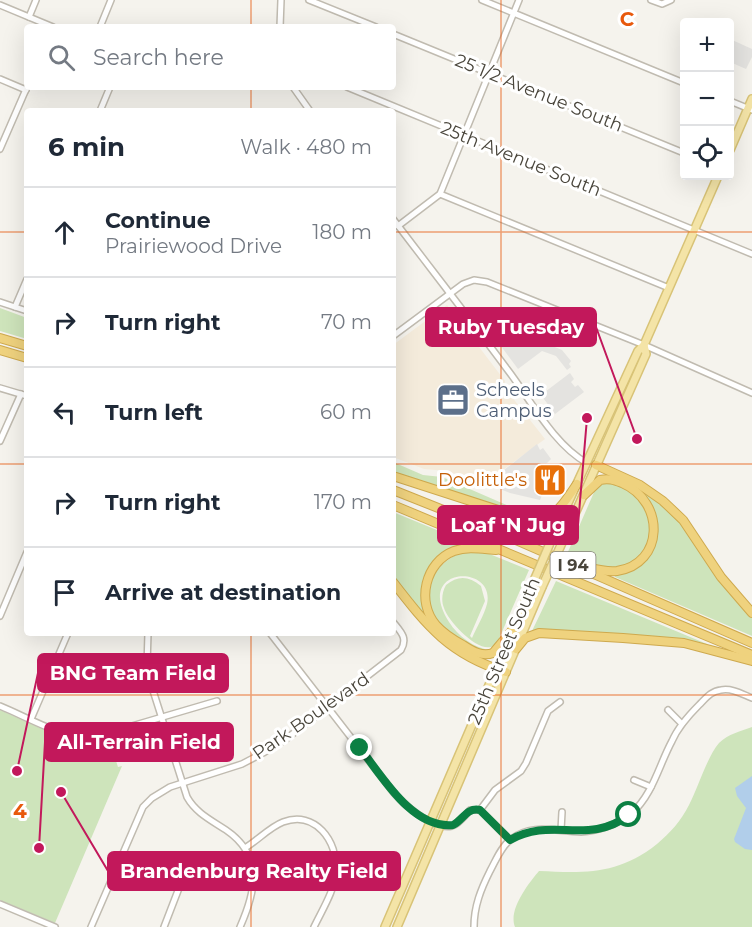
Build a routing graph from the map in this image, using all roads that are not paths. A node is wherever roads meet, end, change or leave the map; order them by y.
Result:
1 (36, 0) edge
2 (111, 0) edge
3 (281, 0) edge
4 (309, 0) edge
5 (482, 0) edge
6 (519, 0) edge
7 (651, 0) edge
8 (672, 0) edge
9 (0, 5) edge
10 (514, 12) junction
11 (29, 17) junction
12 (46, 24) edge
13 (101, 24) edge
14 (280, 24) edge
15 (369, 24) edge
16 (396, 35) edge
17 (489, 73) junction
18 (0, 79) edge
19 (680, 81) edge
20 (24, 87) edge
21 (25, 90) edge
22 (109, 90) edge
23 (294, 90) edge
24 (354, 90) edge
25 (752, 99) edge
26 (734, 103) edge
27 (101, 108) edge
28 (308, 108) edge
29 (750, 109) edge
30 (464, 135) junction
31 (734, 140) edge
32 (0, 149) edge
33 (680, 151) edge
34 (716, 180) edge
35 (440, 195) junction
36 (396, 223) edge
37 (398, 226) junction
38 (694, 230) junction
39 (752, 254) edge
40 (24, 286) edge
41 (669, 288) junction
42 (449, 293) junction
43 (0, 302) edge
44 (15, 307) junction
45 (24, 311) edge
46 (396, 334) edge
47 (0, 338) edge
48 (24, 345) edge
49 (644, 345) junction
50 (0, 350) edge
51 (24, 357) edge
52 (0, 388) edge
53 (752, 393) edge
54 (24, 395) edge
55 (0, 441) edge
56 (587, 463) junction
57 (596, 465) junction
58 (396, 477) edge
59 (577, 484) junction
60 (396, 491) edge
61 (584, 495) junction
62 (396, 506) edge
63 (504, 551) junction
64 (24, 559) edge
65 (569, 563) junction
66 (396, 586) edge
67 (752, 613) edge
68 (0, 616) edge
69 (396, 626) edge
70 (514, 628) junction
71 (67, 636) edge
72 (148, 636) edge
73 (272, 636) edge
74 (752, 643) edge
75 (516, 649) junction
76 (752, 655) edge
77 (752, 661) edge
78 (496, 669) junction
79 (506, 672) junction
80 (752, 698) edge
81 (217, 701) dead end
82 (560, 702) dead end
83 (0, 706) edge
84 (328, 707) junction
85 (668, 710) dead end
86 (162, 717) junction
87 (31, 719) junction
88 (682, 724) junction
89 (634, 780) dead end
90 (184, 783) junction
91 (651, 787) junction
92 (480, 810) junction
93 (562, 812) dead end
94 (432, 821) junction
95 (442, 825) junction
96 (561, 830) junction
97 (510, 840) junction
98 (245, 848) junction
99 (179, 888) dead end
100 (0, 904) edge
101 (55, 927) edge
102 (91, 927) edge
103 (164, 927) edge
104 (240, 927) edge
105 (314, 927) edge
106 (385, 927) edge
107 (397, 927) edge
108 (474, 927) edge

1 - 11 street
2 - 13 street
3 - 14 street
4 - 15 street
5 - 10 street
6 - 10 street
7 - 8 street
9 - 11 street
10 - 17 street
10 - 19 street
11 - 12 street
16 - 17 street, 25 1/2 Avenue South
17 - 30 street
17 - 33 street, 25 1/2 Avenue South
18 - 20 street
21 - 32 street
22 - 27 street
23 - 28 street
24 - 30 street, 25th Avenue South
25 - 29 main road
26 - 29 street
29 - 31 main road
30 - 35 street
30 - 38 street, 25th Avenue South
34 - 38 main road, 25th Street South
35 - 37 street
35 - 41 street
36 - 37 street
37 - 42 street
38 - 39 street, 25th Avenue South
38 - 41 main road, 25th Street South
40 - 44 street
41 - 49 main road, 25th Street South
42 - 46 street
42 - 49 street
42 - 56 street
43 - 44 street
44 - 45 street
47 - 48 highway
49 - 53 street
49 - 56 main road, 25th Street South
49 - 57 main road, 25th Street South
50 - 51 highway
52 - 54 street
54 - 55 street
56 - 57 main road
56 - 59 main road, 25th Street South
57 - 61 main road, 25th Street South
57 - 67 highway
58 - 59 highway
59 - 70 main road, 25th Street South, bridge
60 - 65 highway, I 94
61 - 65 highway
61 - 75 main road, 25th Street South, bridge
62 - 63 highway, I 94
63 - 70 highway
63 - 76 highway, I 94
64 - 68 street
65 - 74 highway, I 94
66 - 78 highway
69 - 84 street, Park Boulevard
70 - 78 main road, 25th Street South
71 - 87 street
72 - 86 street
73 - 84 street
75 - 77 highway
75 - 79 main road, 25th Street South
78 - 79 highway
78 - 94 main road, 25th Street South
79 - 95 main road, 25th Street South
80 - 88 street
81 - 86 street
82 - 92 street
83 - 87 street
84 - 90 street, Park Boulevard
84 - 94 street
85 - 88 street
86 - 87 street
86 - 90 street
88 - 91 street
89 - 91 street
90 - 98 street
90 - 102 street, Park Boulevard
91 - 96 street
92 - 95 street
92 - 97 street
93 - 96 street
94 - 95 street
94 - 106 main road, 25th Street South
95 - 107 main road, 25th Street South
96 - 97 street
97 - 108 street
98 - 104 street
98 - 105 street
99 - 103 street
100 - 101 street

